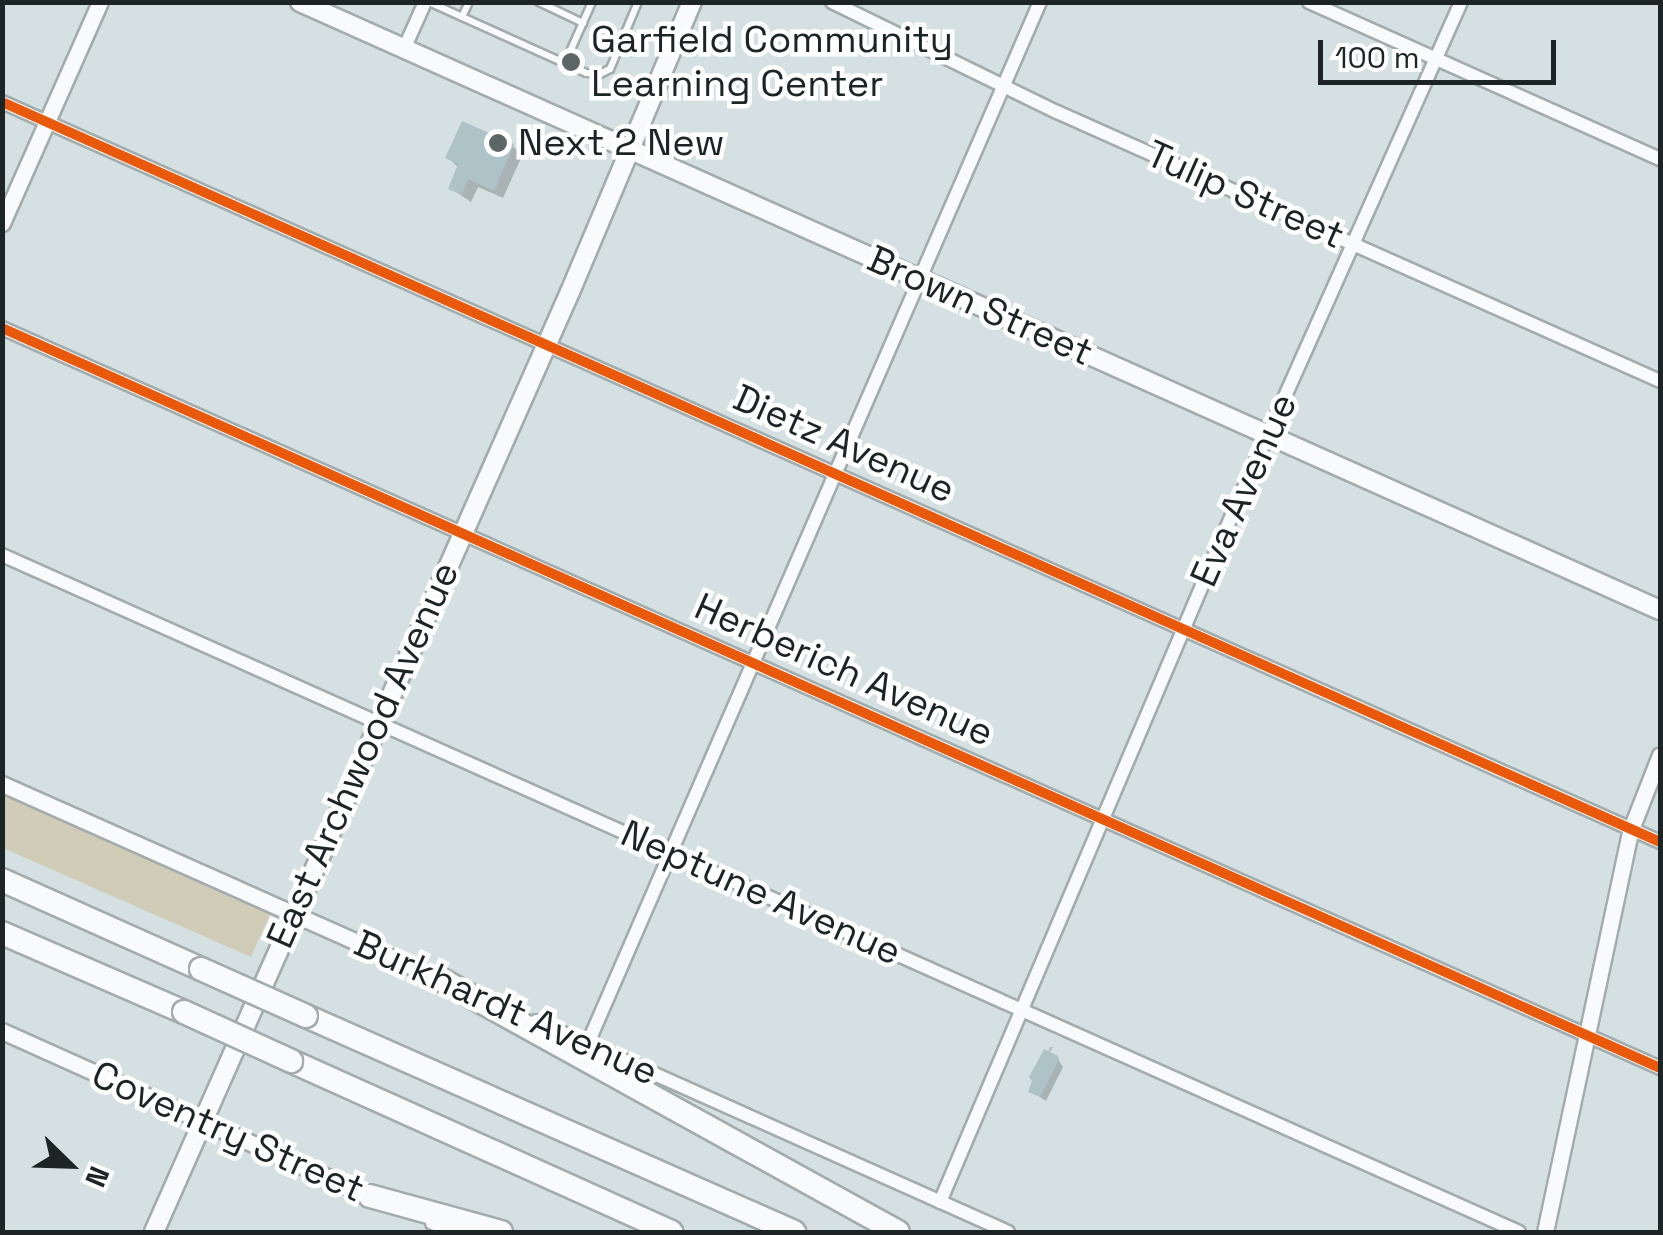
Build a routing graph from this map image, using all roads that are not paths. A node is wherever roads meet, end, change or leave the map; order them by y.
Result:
1 (100, 2) edge
2 (300, 2) edge
3 (427, 2) edge
4 (468, 2) edge
5 (540, 2) edge
6 (592, 2) edge
7 (638, 2) edge
8 (692, 2) edge
9 (832, 2) edge
10 (1040, 2) edge
11 (1310, 2) edge
12 (1461, 2) edge
13 (462, 17) junction
14 (583, 22) junction
15 (404, 48) junction
16 (1435, 58) junction
17 (565, 63) junction
18 (1002, 85) junction
19 (2, 102) edge
20 (46, 122) junction
21 (631, 150) junction
22 (1660, 160) edge
23 (2, 223) edge
24 (1353, 244) junction
25 (917, 278) junction
26 (2, 328) edge
27 (546, 344) junction
28 (1660, 381) edge
29 (1268, 434) junction
30 (834, 472) junction
31 (462, 532) junction
32 (2, 555) edge
33 (1660, 610) edge
34 (1184, 630) junction
35 (752, 662) junction
36 (378, 722) junction
37 (1660, 755) edge
38 (2, 784) edge
39 (1104, 821) junction
40 (1632, 829) junction
41 (1660, 842) edge
42 (670, 853) junction
43 (2, 880) edge
44 (295, 913) junction
45 (2, 933) edge
46 (440, 979) junction
47 (1022, 1010) junction
48 (2, 1031) edge
49 (1586, 1035) junction
50 (588, 1043) junction
51 (1660, 1068) edge
52 (202, 1120) junction
53 (370, 1196) junction
54 (940, 1202) junction
55 (154, 1232) edge
56 (455, 1232) edge
57 (501, 1232) edge
58 (671, 1232) edge
59 (794, 1232) edge
60 (898, 1232) edge
61 (1008, 1232) edge
62 (1519, 1232) edge
63 (1545, 1232) edge

1 - 20 street
2 - 15 main road, Brown Street
3 - 13 lane
3 - 15 street
4 - 13 lane
5 - 14 lane
6 - 14 lane
7 - 17 lane
8 - 21 main road, East Archwood Avenue
9 - 18 street, Tulip Street
10 - 18 street
11 - 16 street
12 - 16 street, Eva Avenue
13 - 17 lane
14 - 17 lane
15 - 21 main road, Brown Street
16 - 22 street
16 - 24 street, Eva Avenue
18 - 24 street, Tulip Street
18 - 25 street
19 - 20 street, Dietz Avenue
20 - 23 street
20 - 27 street, Dietz Avenue
21 - 25 main road, Brown Street
21 - 27 main road, East Archwood Avenue
24 - 28 street, Tulip Street
24 - 29 street, Eva Avenue
25 - 29 main road, Brown Street
25 - 30 street
26 - 31 street, Herberich Avenue
27 - 30 street, Dietz Avenue
27 - 31 main road, East Archwood Avenue
29 - 33 main road, Brown Street
29 - 34 street, Eva Avenue
30 - 34 street, Dietz Avenue
30 - 35 street
31 - 35 street, Herberich Avenue
31 - 36 main road, East Archwood Avenue
32 - 36 street, Neptune Avenue
34 - 39 street, Eva Avenue
34 - 40 street, Dietz Avenue
35 - 39 street, Herberich Avenue
35 - 42 street
36 - 42 street, Neptune Avenue
36 - 44 main road, East Archwood Avenue
37 - 40 street
38 - 44 street, Burkhardt Avenue
39 - 47 street, Eva Avenue
39 - 49 street, Herberich Avenue
40 - 41 street, Dietz Avenue
40 - 49 street
42 - 47 street, Neptune Avenue
42 - 50 street
43 - 59 highway, bridge
44 - 46 street, Burkhardt Avenue
44 - 52 main road, East Archwood Avenue
45 - 58 highway, bridge
46 - 50 street, Burkhardt Avenue
46 - 60 highway
47 - 54 street, Eva Avenue
47 - 62 street, Neptune Avenue
48 - 52 street, Coventry Street
49 - 51 street, Herberich Avenue
49 - 63 street
50 - 54 street, Burkhardt Avenue
52 - 53 street, Coventry Street
52 - 55 main road, East Archwood Avenue
53 - 56 street, Coventry Street
53 - 57 highway
54 - 61 street, Burkhardt Avenue

